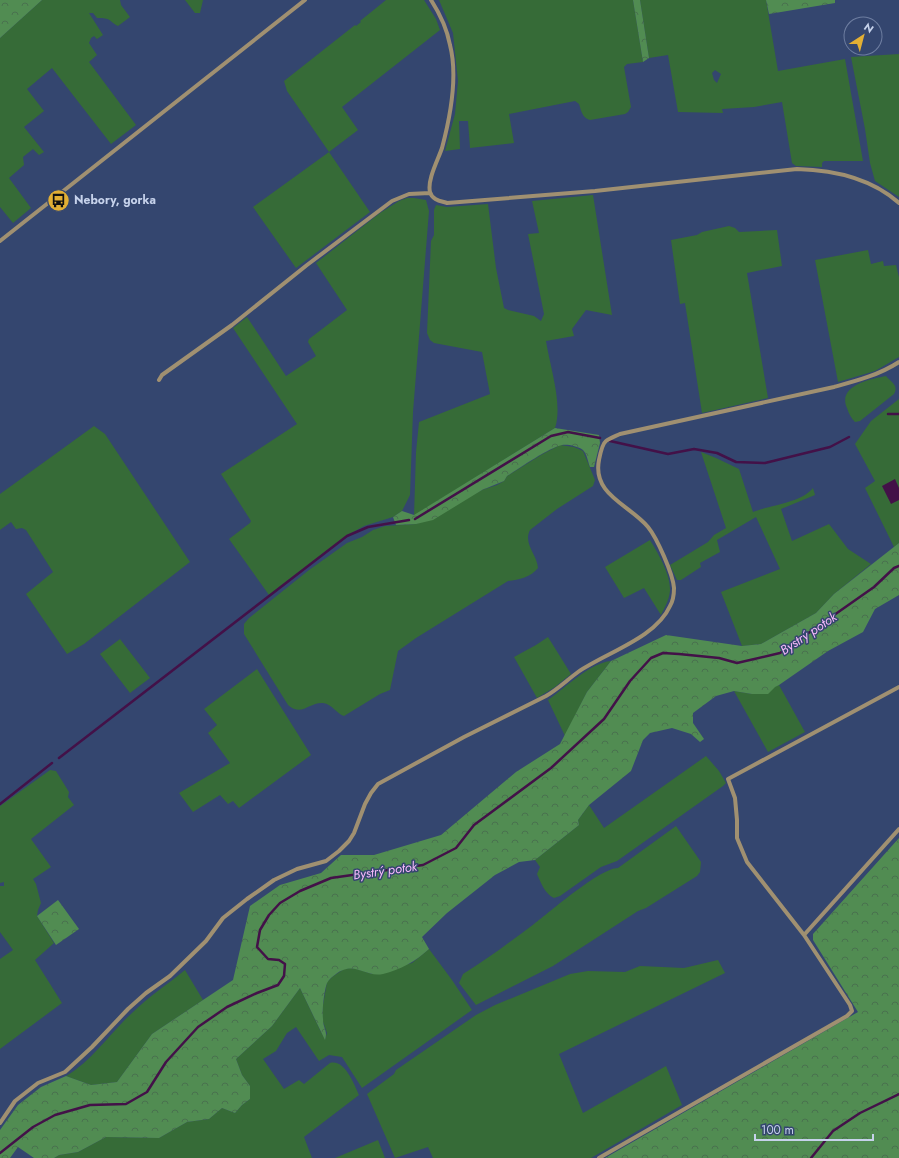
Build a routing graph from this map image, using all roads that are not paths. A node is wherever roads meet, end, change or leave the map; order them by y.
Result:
1 (305, 0) edge
2 (431, 0) edge
3 (430, 193) junction
4 (899, 203) edge
5 (0, 241) edge
6 (899, 362) edge
7 (159, 380) dead end
8 (899, 687) edge
9 (899, 829) edge
10 (804, 935) junction
11 (0, 1123) edge
12 (599, 1158) edge

1 - 5 street
2 - 3 street
3 - 4 street
3 - 7 street
6 - 11 street
8 - 10 street
9 - 10 street
10 - 12 street

